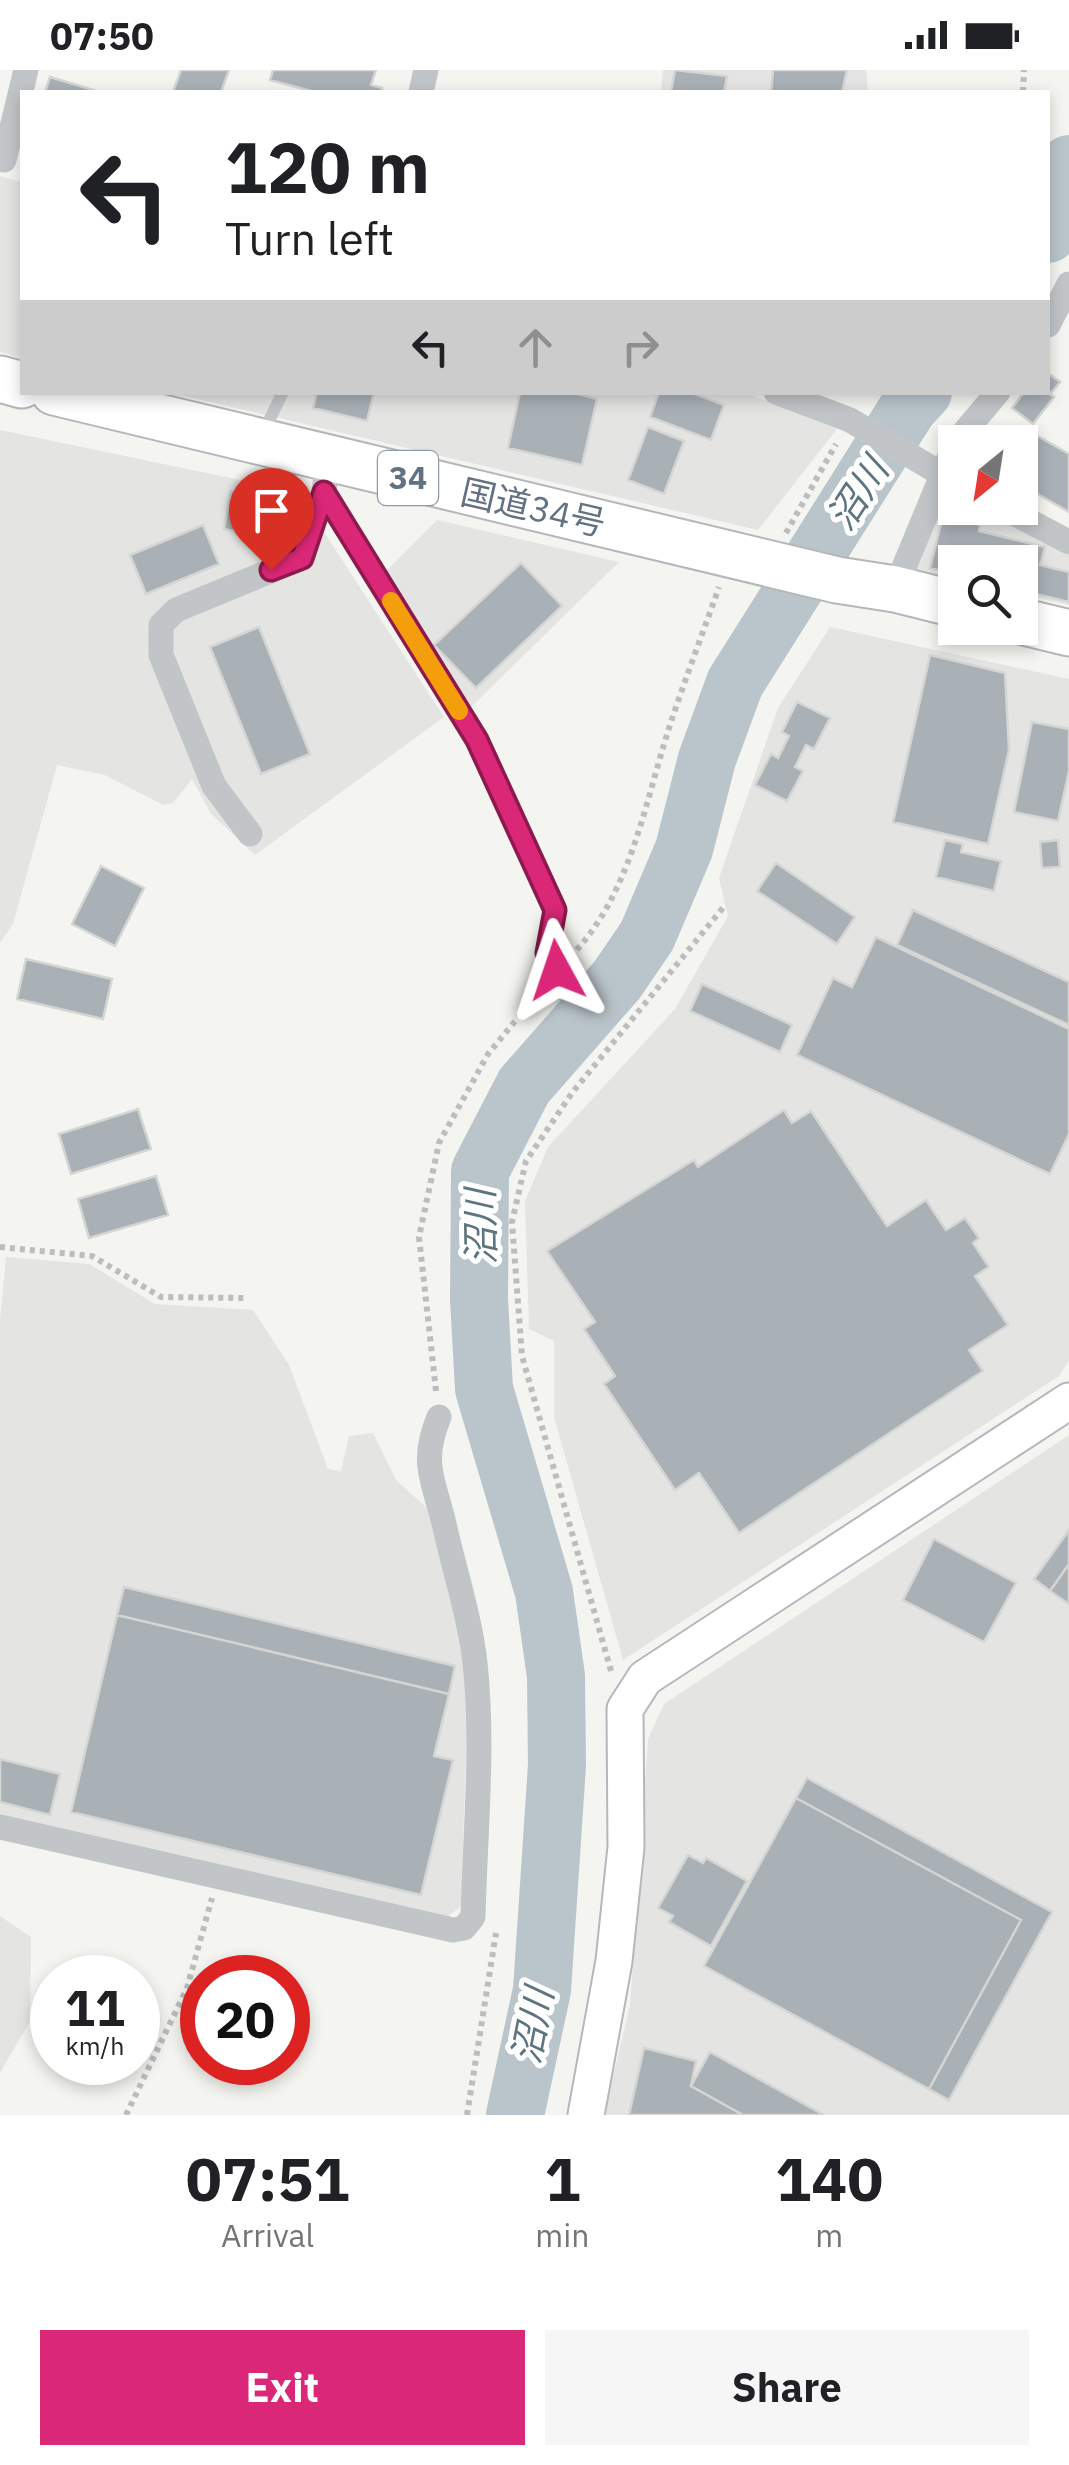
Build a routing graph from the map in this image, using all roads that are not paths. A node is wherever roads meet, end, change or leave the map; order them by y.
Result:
1 (20, 102) edge
2 (9, 161) edge
3 (1069, 284) edge
4 (1050, 320) edge
5 (66, 395) edge
6 (280, 395) edge
7 (784, 395) edge
8 (995, 395) edge
9 (970, 425) edge
10 (260, 442) junction
11 (938, 472) edge
12 (326, 475) junction
13 (938, 499) edge
14 (1036, 525) edge
15 (1069, 542) edge
16 (895, 589) junction
17 (938, 600) edge
18 (1038, 625) edge
19 (1069, 633) edge
20 (250, 834) dead end
21 (557, 970) road end
22 (1069, 1401) edge
23 (438, 1417) road end
24 (0, 1828) edge
25 (586, 2115) edge

1 - 2 street
3 - 4 street
5 - 10 highway, 国道34号 / 34
6 - 10 lane
7 - 11 street
8 - 9 street
10 - 12 highway, 国道34号 / 34
12 - 16 highway, 国道34号 / 34
12 - 20 street
12 - 21 lane
13 - 16 street
14 - 15 street
16 - 17 highway, 国道34号 / 34
18 - 19 highway
22 - 25 street
23 - 24 street

